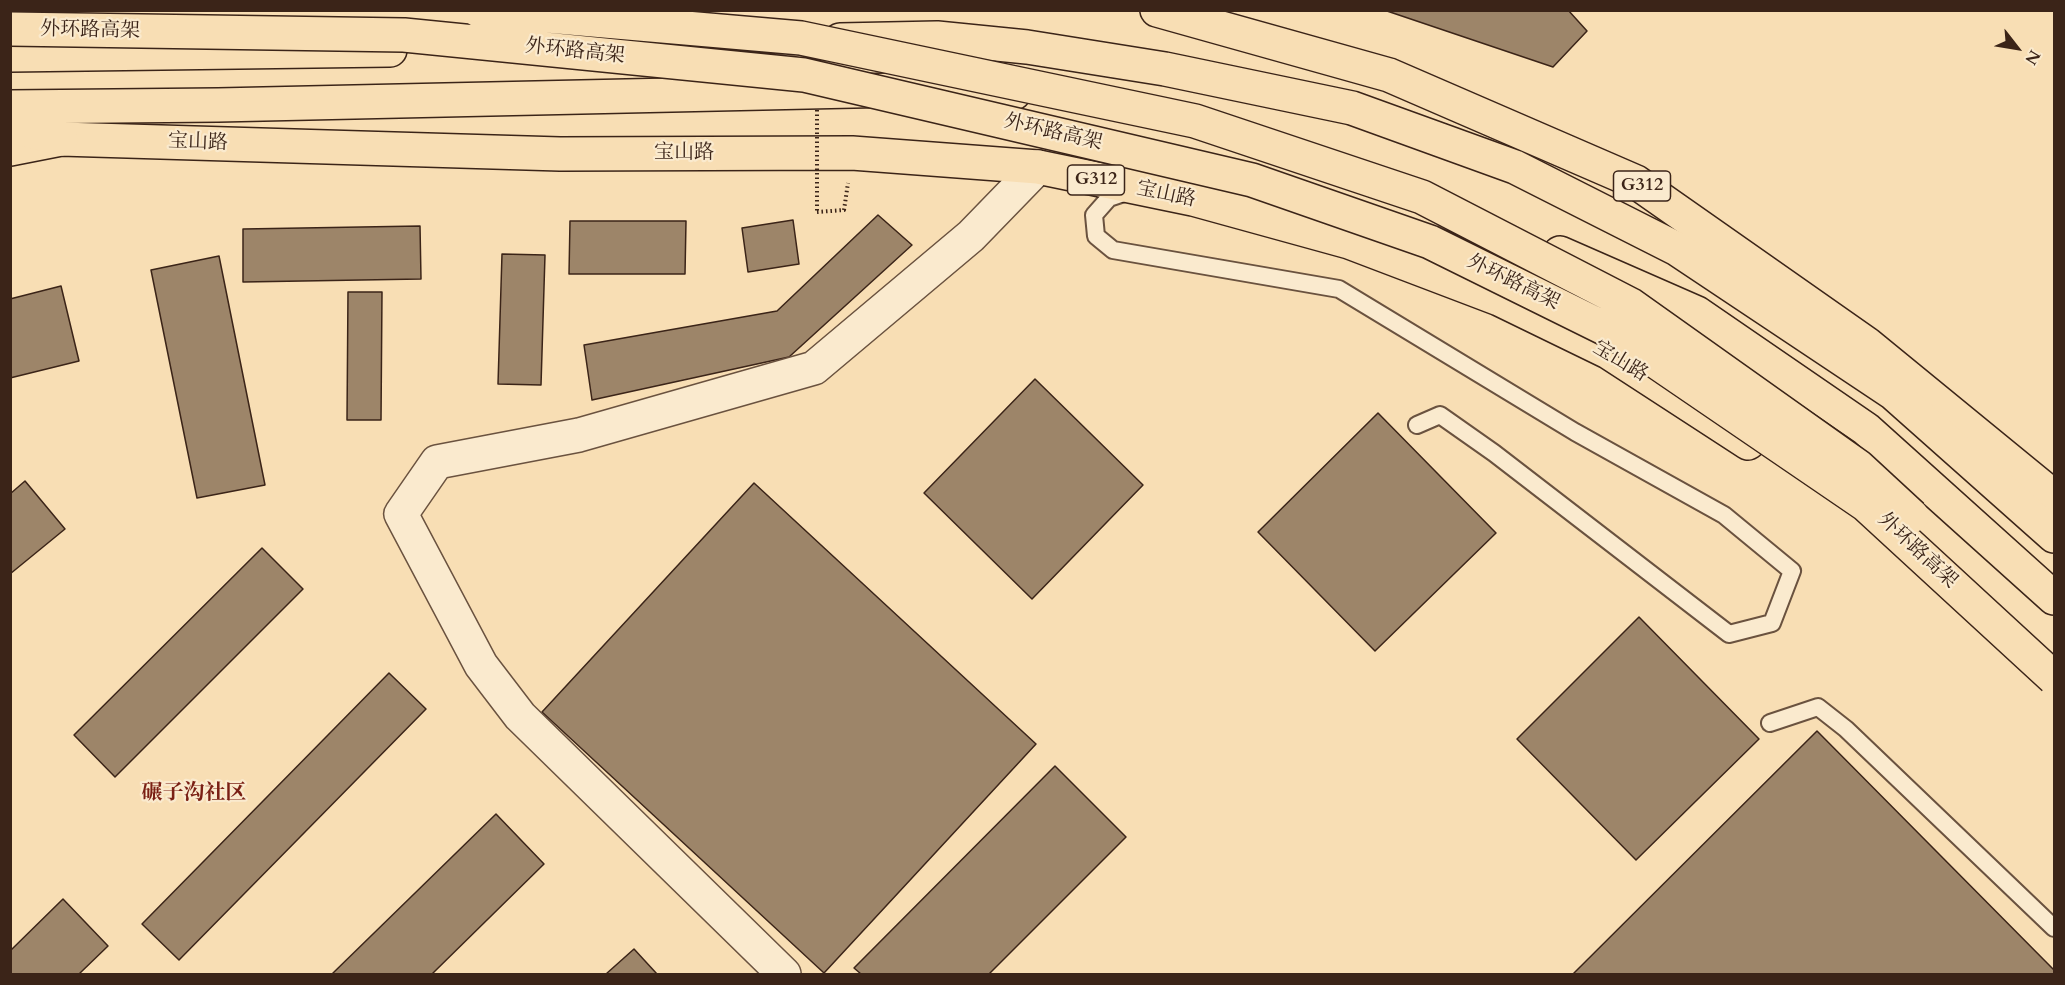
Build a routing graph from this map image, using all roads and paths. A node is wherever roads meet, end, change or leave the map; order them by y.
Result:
1 (478, 10) edge
2 (1157, 10) edge
3 (10, 29) edge
4 (10, 56) edge
5 (10, 107) edge
6 (10, 126) edge
7 (61, 139) junction
8 (10, 149) edge
9 (1038, 167) junction
10 (1137, 189) junction
11 (844, 210) dead end
12 (817, 212) dead end
13 (1417, 425) dead end
14 (2055, 497) edge
15 (2055, 536) edge
16 (2055, 598) edge
17 (2055, 647) edge
18 (2055, 665) edge
19 (2055, 678) edge
20 (1770, 723) dead end
21 (2055, 928) edge
22 (784, 975) edge

1 - 17 main road, 外环路高架, bridge
2 - 14 main road, G312
3 - 19 main road, 外环路高架, bridge
4 - 15 main road
5 - 16 main road
6 - 7 main road
7 - 8 main road, 宝山路 / G312
7 - 9 main road, 宝山路 / G312
9 - 10 main road, 宝山路 / G312
9 - 22 street
10 - 13 lane
10 - 18 main road, 宝山路 / G312
11 - 12 path
20 - 21 lane

